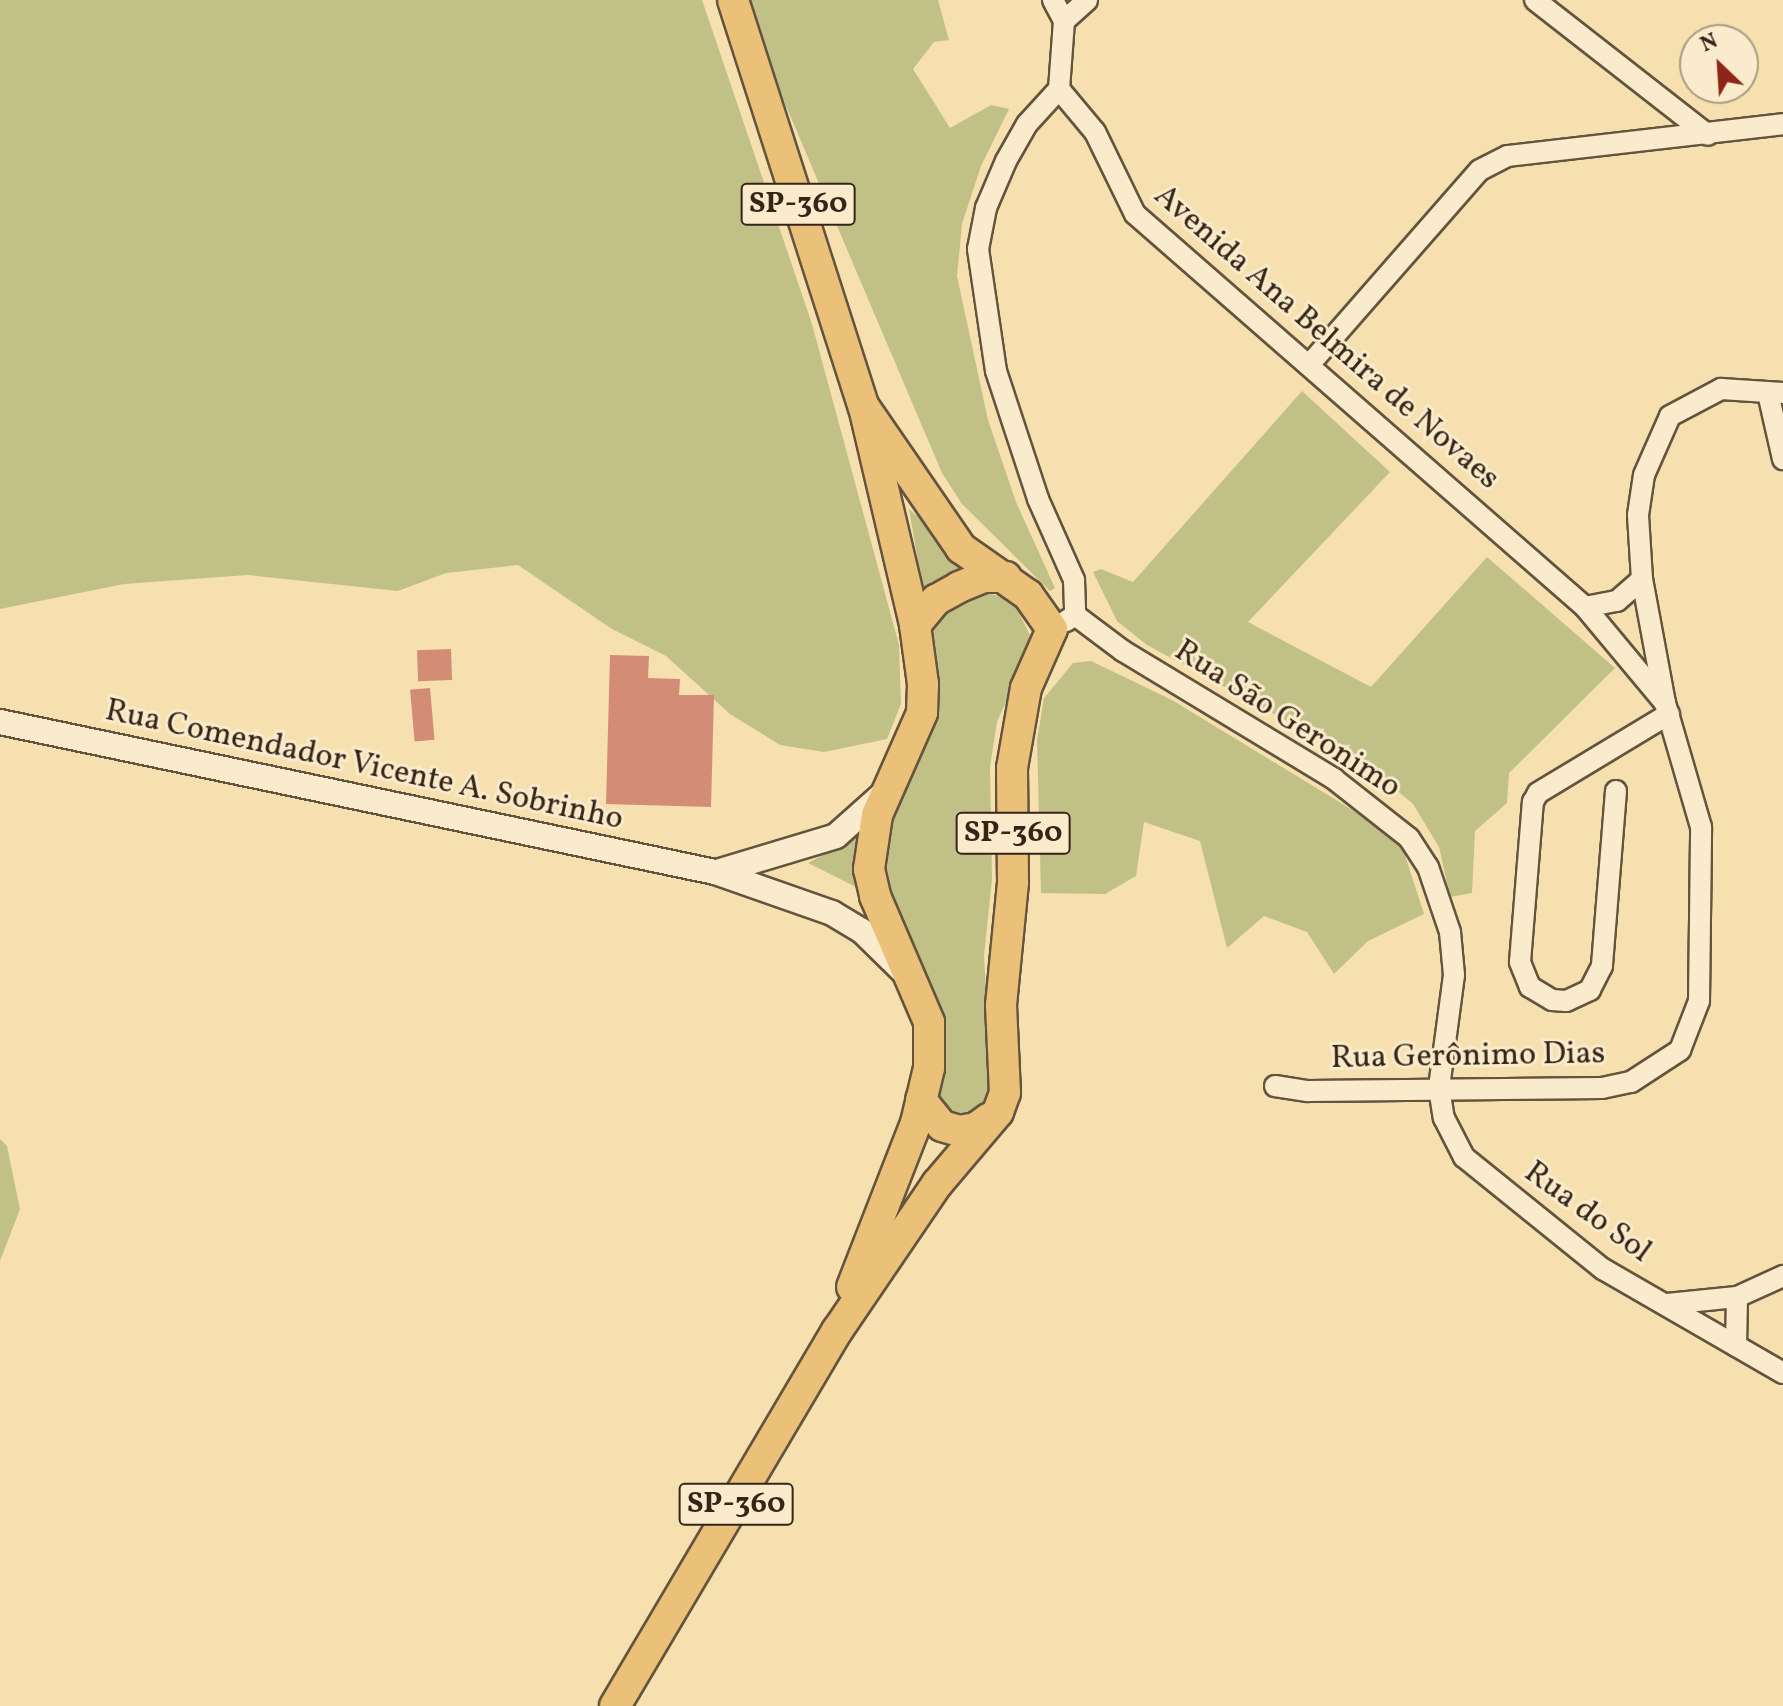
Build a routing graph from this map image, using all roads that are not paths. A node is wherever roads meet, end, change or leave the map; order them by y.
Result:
1 (733, 0) edge
2 (1053, 0) edge
3 (1087, 0) edge
4 (1535, 0) edge
5 (1064, 21) junction
6 (1059, 89) junction
7 (1783, 124) edge
8 (1708, 135) junction
9 (1309, 365) junction
10 (1775, 393) edge
11 (864, 407) junction
12 (1783, 459) edge
13 (1006, 577) junction
14 (1642, 579) junction
15 (1585, 607) junction
16 (1064, 622) junction
17 (915, 625) junction
18 (1667, 708) junction
19 (0, 722) edge
20 (892, 784) junction
21 (1616, 791) dead end
22 (715, 872) junction
23 (917, 987) junction
24 (1275, 1086) dead end
25 (1439, 1088) junction
26 (921, 1100) junction
27 (998, 1112) junction
28 (1783, 1276) edge
29 (1737, 1297) junction
30 (1667, 1304) junction
31 (837, 1331) junction
32 (1736, 1346) junction
33 (1783, 1373) edge
34 (631, 1692) edge
35 (615, 1706) edge

1 - 11 main road, SP-360
2 - 5 street
3 - 5 street
4 - 8 street
5 - 6 street
6 - 9 street, Avenida Ana Belmira de Novaes
6 - 16 street
7 - 8 street
8 - 9 street
9 - 15 street, Avenida Ana Belmira de Novaes
10 - 12 street
10 - 14 street, Rua Gerônimo Dias
11 - 13 main road, SP-360
11 - 17 main road, SP-360
13 - 16 main road, SP-360
13 - 17 main road
14 - 15 street
14 - 18 street, Rua Gerônimo Dias
15 - 18 street, Avenida Ana Belmira de Novaes
16 - 25 street, Rua São Geronimo
16 - 27 main road, SP-360
17 - 20 main road, SP-360
18 - 21 street
18 - 25 street, Rua Gerônimo Dias
19 - 22 street, Rua Comendador Vicente A. Sobrinho
20 - 22 street
20 - 23 main road, SP-360
22 - 23 street, Rua Comendador Vicente A. Sobrinho
23 - 26 main road, SP-360
24 - 25 street, Rua Gerônimo Dias
25 - 30 street, Rua do Sol
26 - 27 main road
26 - 31 main road, SP-360
27 - 31 main road, SP-360
28 - 29 street
29 - 30 street
29 - 32 street
30 - 32 street, Rua do Sol
31 - 34 main road, SP-360
32 - 33 street, Rua do Sol
34 - 35 main road, SP-360

